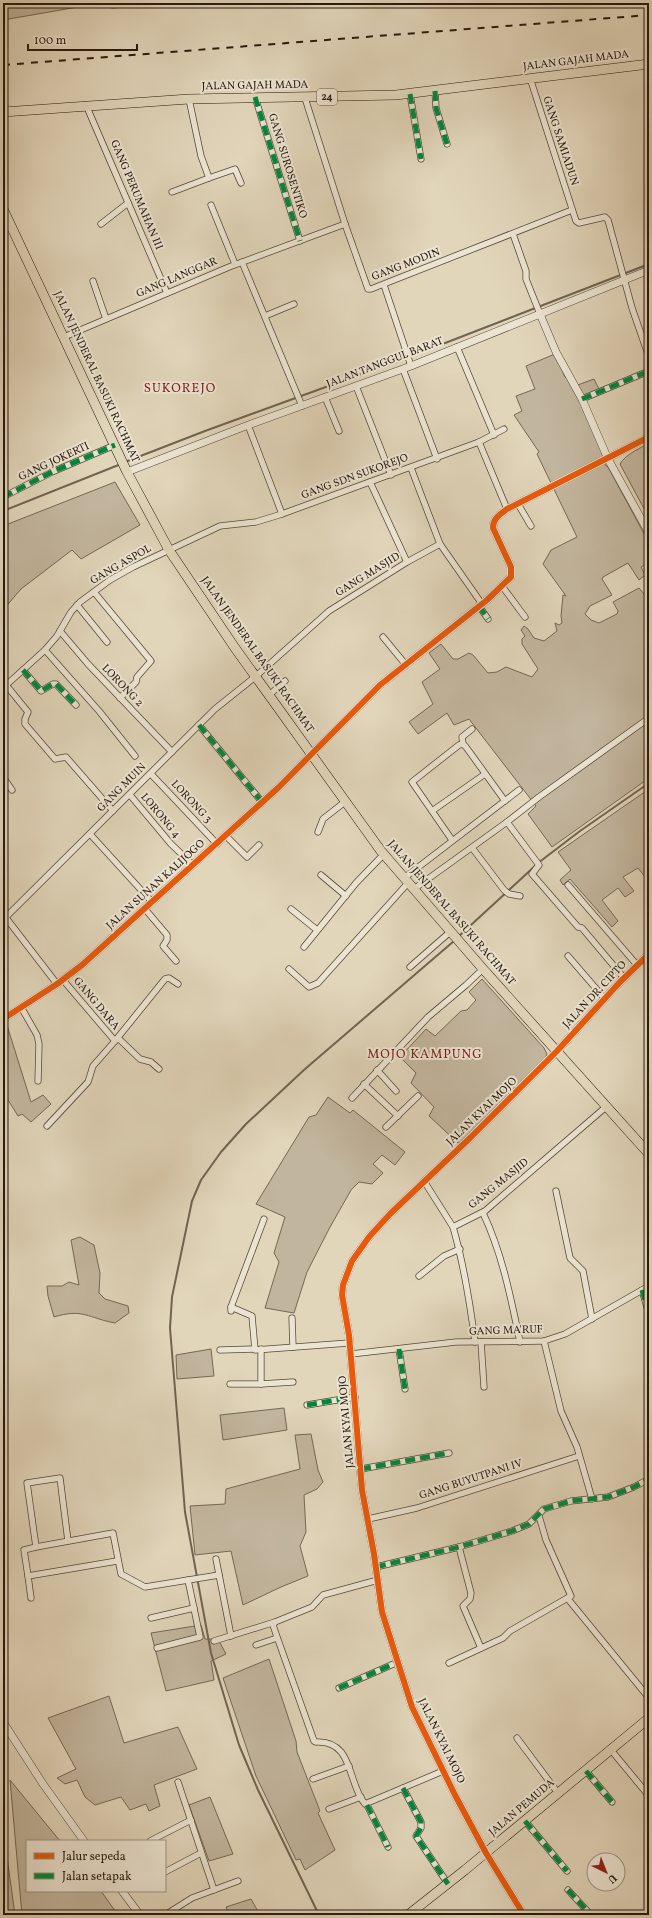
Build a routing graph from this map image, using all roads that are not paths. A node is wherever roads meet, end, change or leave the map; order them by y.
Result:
1 (128, 3) edge
2 (113, 5) dead end
3 (649, 64) edge
4 (530, 78) junction
5 (435, 91) junction
6 (410, 94) junction
7 (255, 98) junction
8 (305, 98) junction
9 (189, 99) junction
10 (86, 106) junction
11 (3, 112) edge
12 (447, 144) dead end
13 (421, 159) dead end
14 (209, 178) junction
15 (241, 183) dead end
16 (172, 192) dead end
17 (128, 203) junction
18 (211, 206) dead end
19 (3, 209) edge
20 (572, 210) junction
21 (101, 224) dead end
22 (345, 224) junction
23 (513, 234) junction
24 (300, 241) junction
25 (242, 262) junction
26 (235, 264) junction
27 (649, 270) edge
28 (624, 277) junction
29 (93, 281) dead end
30 (384, 285) junction
31 (167, 293) junction
32 (294, 304) dead end
33 (540, 314) junction
34 (265, 316) junction
35 (106, 319) junction
36 (64, 338) junction
37 (457, 347) junction
38 (649, 357) edge
39 (410, 364) junction
40 (403, 369) junction
41 (649, 371) edge
42 (356, 386) junction
43 (325, 397) junction
44 (582, 399) junction
45 (302, 406) junction
46 (248, 425) junction
47 (504, 429) dead end
48 (339, 431) dead end
49 (494, 435) junction
50 (649, 437) edge
51 (479, 442) junction
52 (114, 445) junction
53 (437, 459) junction
54 (608, 459) junction
55 (411, 468) junction
56 (127, 472) junction
57 (391, 475) junction
58 (370, 482) junction
59 (3, 497) edge
60 (518, 504) junction
61 (507, 509) junction
62 (282, 514) junction
63 (531, 526) dead end
64 (649, 533) edge
65 (440, 544) junction
66 (169, 550) junction
67 (407, 562) junction
68 (502, 586) junction
69 (94, 592) junction
70 (77, 605) junction
71 (480, 605) junction
72 (525, 617) dead end
73 (488, 619) dead end
74 (60, 631) junction
75 (383, 637) dead end
76 (107, 642) dead end
77 (45, 650) junction
78 (406, 665) junction
79 (23, 670) junction
80 (255, 677) junction
81 (285, 681) dead end
82 (5, 686) edge
83 (268, 696) junction
84 (120, 698) junction
85 (76, 705) dead end
86 (649, 718) edge
87 (199, 725) junction
88 (472, 729) dead end
89 (463, 744) junction
90 (172, 752) junction
91 (313, 754) junction
92 (136, 756) dead end
93 (151, 774) junction
94 (485, 774) junction
95 (3, 777) edge
96 (12, 790) dead end
97 (519, 790) dead end
98 (130, 795) junction
99 (346, 801) junction
100 (505, 801) junction
101 (262, 802) junction
102 (113, 811) junction
103 (432, 812) junction
104 (507, 822) junction
105 (318, 832) dead end
106 (90, 834) junction
107 (226, 836) junction
108 (452, 840) junction
109 (217, 844) junction
110 (259, 845) dead end
111 (472, 849) junction
112 (384, 854) junction
113 (193, 865) junction
114 (320, 875) dead end
115 (409, 883) junction
116 (568, 885) dead end
117 (346, 896) junction
118 (520, 896) dead end
119 (152, 902) junction
120 (145, 909) junction
121 (292, 909) dead end
122 (4, 915) edge
123 (317, 930) junction
124 (451, 932) junction
125 (304, 947) dead end
126 (649, 954) edge
127 (568, 956) dead end
128 (176, 961) dead end
129 (637, 965) junction
130 (410, 967) dead end
131 (289, 969) dead end
132 (483, 969) junction
133 (624, 978) junction
134 (60, 982) junction
135 (178, 984) dead end
136 (605, 999) junction
137 (21, 1007) junction
138 (3, 1019) edge
139 (116, 1040) junction
140 (557, 1051) junction
141 (159, 1069) dead end
142 (377, 1070) junction
143 (38, 1081) dead end
144 (364, 1084) junction
145 (396, 1091) dead end
146 (418, 1096) dead end
147 (352, 1098) dead end
148 (607, 1106) junction
149 (398, 1116) junction
150 (47, 1126) dead end
151 (386, 1127) dead end
152 (649, 1154) edge
153 (424, 1181) junction
154 (556, 1191) dead end
155 (483, 1213) junction
156 (264, 1219) dead end
157 (453, 1227) junction
158 (460, 1249) junction
159 (420, 1276) dead end
160 (649, 1286) edge
161 (642, 1290) junction
162 (649, 1314) edge
163 (292, 1318) dead end
164 (592, 1319) junction
165 (544, 1341) junction
166 (478, 1342) junction
167 (520, 1342) junction
168 (349, 1343) junction
169 (293, 1347) junction
170 (254, 1349) junction
171 (261, 1349) junction
172 (399, 1349) junction
173 (220, 1350) dead end
174 (351, 1354) junction
175 (293, 1382) dead end
176 (230, 1384) dead end
177 (261, 1384) junction
178 (484, 1387) dead end
179 (405, 1390) dead end
180 (355, 1397) junction
181 (306, 1405) dead end
182 (449, 1453) dead end
183 (579, 1456) junction
184 (361, 1469) junction
185 (649, 1478) edge
186 (592, 1499) junction
187 (538, 1516) junction
188 (368, 1519) junction
189 (68, 1541) junction
190 (36, 1547) junction
191 (459, 1547) junction
192 (216, 1559) dead end
193 (117, 1561) junction
194 (376, 1567) junction
195 (219, 1575) junction
196 (28, 1576) junction
197 (190, 1580) junction
198 (378, 1580) junction
199 (32, 1598) dead end
200 (568, 1599) junction
201 (194, 1608) junction
202 (151, 1618) dead end
203 (275, 1622) junction
204 (231, 1636) junction
205 (277, 1638) junction
206 (214, 1640) dead end
207 (256, 1645) dead end
208 (157, 1648) dead end
209 (481, 1648) junction
210 (398, 1662) junction
211 (449, 1662) dead end
212 (338, 1688) dead end
213 (649, 1698) edge
214 (649, 1718) edge
215 (3, 1722) edge
216 (517, 1738) dead end
217 (611, 1750) junction
218 (349, 1766) junction
219 (443, 1771) junction
220 (586, 1771) junction
221 (313, 1779) dead end
222 (178, 1782) dead end
223 (403, 1788) junction
224 (558, 1793) junction
225 (649, 1796) edge
226 (361, 1797) junction
227 (612, 1802) dead end
228 (367, 1805) junction
229 (330, 1809) dead end
230 (191, 1820) junction
231 (525, 1821) junction
232 (83, 1840) edge
233 (152, 1840) edge
234 (388, 1847) dead end
235 (202, 1853) junction
236 (486, 1853) junction
237 (166, 1871) edge
238 (567, 1871) dead end
239 (238, 1881) dead end
240 (448, 1884) junction
241 (214, 1890) junction
242 (568, 1890) dead end
243 (124, 1892) edge
244 (140, 1915) edge
245 (165, 1915) edge
246 (408, 1915) edge
247 (524, 1915) edge
248 (591, 1915) edge

1 - 2 street
3 - 4 main road, JALAN GAJAH MADA / 24
4 - 5 main road, JALAN GAJAH MADA / 24
4 - 20 street, GANG SAMIADUN
5 - 6 main road, JALAN GAJAH MADA / 24
5 - 12 street
6 - 8 main road, JALAN GAJAH MADA / 24
6 - 13 street
7 - 8 main road, JALAN GAJAH MADA / 24
7 - 9 main road, JALAN GAJAH MADA / 24
7 - 24 street, GANG SUROSENTIKO
8 - 22 street, GANG MODIN
9 - 10 main road, JALAN GAJAH MADA / 24
9 - 14 street
10 - 11 main road, JALAN GAJAH MADA / 24
10 - 17 street, GANG PERUMAHAN III
14 - 15 street
14 - 16 street
17 - 21 street
17 - 31 street, GANG PERUMAHAN III
18 - 26 street
19 - 36 main road, JALAN JENDERAL BASUKI RACHMAT
20 - 23 street, GANG MODIN
20 - 28 street
22 - 24 street, GANG LANGGAR
22 - 30 street, GANG MODIN
23 - 30 street, GANG MODIN
23 - 33 street
24 - 25 street, GANG LANGGAR
25 - 26 street, GANG LANGGAR
25 - 34 street
26 - 31 street, GANG LANGGAR
27 - 28 street, JALAN TANGGUL BARAT
28 - 33 street, JALAN TANGGUL BARAT
28 - 38 street
29 - 35 street
30 - 39 street
31 - 35 street, GANG LANGGAR
32 - 34 street
33 - 37 street, JALAN TANGGUL BARAT
33 - 44 street
34 - 45 street
35 - 36 street, GANG LANGGAR
36 - 52 main road, JALAN JENDERAL BASUKI RACHMAT
37 - 39 street, JALAN TANGGUL BARAT
37 - 49 street
39 - 40 street, JALAN TANGGUL BARAT
40 - 42 street, JALAN TANGGUL BARAT
40 - 53 street
41 - 44 street
42 - 43 street, JALAN TANGGUL BARAT
42 - 57 street
43 - 45 street, JALAN TANGGUL BARAT
43 - 48 street
44 - 54 street
45 - 46 street, JALAN TANGGUL BARAT
46 - 56 street, JALAN TANGGUL BARAT
46 - 62 street
47 - 49 street, GANG SDN SUKOREJO
49 - 51 street, GANG SDN SUKOREJO
50 - 54 street
51 - 53 street, GANG SDN SUKOREJO
51 - 61 street
52 - 56 main road, JALAN JENDERAL BASUKI RACHMAT
52 - 59 street, GANG JOKERTI
53 - 55 street, GANG SDN SUKOREJO
54 - 60 street
54 - 64 street
55 - 57 street, GANG SDN SUKOREJO
55 - 65 street
56 - 66 main road, JALAN JENDERAL BASUKI RACHMAT
57 - 58 street, GANG SDN SUKOREJO
58 - 62 street, GANG SDN SUKOREJO
58 - 67 street
60 - 61 street
60 - 63 street
61 - 68 street, JALAN SUNAN KALIJOGO
62 - 66 street, GANG SDN SUKOREJO
65 - 67 street, GANG MASJID
65 - 71 street
66 - 69 street, GANG ASPOL
66 - 80 main road, JALAN JENDERAL BASUKI RACHMAT
67 - 80 street, GANG MASJID
68 - 71 street, JALAN SUNAN KALIJOGO
68 - 72 street
69 - 70 street, GANG ASPOL
69 - 84 street
70 - 74 street, GANG ASPOL
70 - 76 street
71 - 73 street
71 - 78 street, JALAN SUNAN KALIJOGO
74 - 77 street, GANG ASPOL
74 - 84 street, LORONG 2
75 - 78 street
77 - 79 street, GANG ASPOL
77 - 92 street
78 - 91 street, JALAN SUNAN KALIJOGO
79 - 82 street, GANG ASPOL
79 - 85 street
80 - 83 main road, JALAN JENDERAL BASUKI RACHMAT
80 - 87 street, GANG MUIN
81 - 83 street
82 - 102 street
83 - 91 main road, JALAN JENDERAL BASUKI RACHMAT
84 - 90 street, LORONG 2
86 - 104 street
87 - 90 street, GANG MUIN
87 - 101 street
88 - 89 street
89 - 94 street
89 - 103 street
90 - 93 street, GANG MUIN
91 - 99 main road, JALAN JENDERAL BASUKI RACHMAT
91 - 101 street, JALAN SUNAN KALIJOGO
93 - 98 street, GANG MUIN
93 - 109 street, LORONG 3
94 - 100 street
94 - 103 street
95 - 96 street
97 - 100 street
98 - 102 street, GANG MUIN
98 - 113 street, LORONG 4
99 - 105 street
99 - 112 main road, JALAN JENDERAL BASUKI RACHMAT
100 - 108 street
101 - 107 street, JALAN SUNAN KALIJOGO
102 - 106 street, GANG MUIN
103 - 108 street
104 - 111 street
104 - 133 street
106 - 119 street
106 - 122 street, GANG MUIN
107 - 109 street, JALAN SUNAN KALIJOGO
107 - 110 street
108 - 115 street
109 - 113 street, JALAN SUNAN KALIJOGO
111 - 115 street
111 - 118 street
112 - 115 main road, JALAN JENDERAL BASUKI RACHMAT
112 - 117 street
113 - 119 street, JALAN SUNAN KALIJOGO
114 - 117 street
115 - 124 main road, JALAN JENDERAL BASUKI RACHMAT
115 - 131 street
116 - 129 street
117 - 123 street
119 - 120 street, JALAN SUNAN KALIJOGO
120 - 128 street
120 - 134 street, JALAN SUNAN KALIJOGO
121 - 123 street
122 - 134 street, GANG DARA
123 - 125 street
124 - 130 street
124 - 132 main road, JALAN JENDERAL BASUKI RACHMAT
126 - 129 street, JALAN DR. CIPTO
127 - 136 street
129 - 133 street, JALAN DR. CIPTO
132 - 140 main road, JALAN JENDERAL BASUKI RACHMAT
132 - 142 street
133 - 136 street, JALAN DR. CIPTO
134 - 137 street, JALAN SUNAN KALIJOGO
134 - 139 street, GANG DARA
135 - 139 street, GANG DARA
136 - 140 street, JALAN DR. CIPTO
137 - 138 street, JALAN SUNAN KALIJOGO
137 - 143 street
139 - 141 street
139 - 150 street, GANG DARA
140 - 148 main road, JALAN JENDERAL BASUKI RACHMAT
140 - 153 street, JALAN KYAI MOJO
142 - 144 street
142 - 145 street
144 - 147 street
144 - 149 street
146 - 149 street
148 - 152 main road, JALAN JENDERAL BASUKI RACHMAT
148 - 155 street, GANG MASJID
149 - 151 street
153 - 157 street
153 - 168 street, JALAN KYAI MOJO
154 - 164 street
155 - 157 street, GANG MASJID
155 - 167 street
156 - 170 street
157 - 158 street
158 - 159 street
158 - 166 street
160 - 161 street, GANG MA'RUF
161 - 162 street
161 - 164 street, GANG MA'RUF
163 - 169 street
164 - 165 street, GANG MA'RUF
165 - 167 street, GANG MA'RUF
165 - 183 street
166 - 167 street, GANG MA'RUF
166 - 172 street, GANG MA'RUF
166 - 178 street
168 - 169 street
168 - 174 street, JALAN KYAI MOJO
169 - 171 street
170 - 171 street
170 - 173 street
171 - 177 street
172 - 174 street, GANG MA'RUF
172 - 179 street
174 - 180 street, JALAN KYAI MOJO
175 - 177 street
176 - 177 street
180 - 181 street
180 - 184 street, JALAN KYAI MOJO
182 - 184 street
183 - 186 street
183 - 188 street, GANG BUYUTPANI IV
184 - 188 street, JALAN KYAI MOJO
185 - 186 street
186 - 187 street
187 - 191 street
187 - 200 street
188 - 194 street, JALAN KYAI MOJO
189 - 190 street
189 - 190 street
189 - 193 street
190 - 196 street
191 - 194 street
191 - 209 street
192 - 195 street
193 - 196 street
193 - 197 street
194 - 198 street, JALAN KYAI MOJO
195 - 197 street
195 - 204 street
196 - 199 street
197 - 201 street
198 - 203 street
198 - 210 street, JALAN KYAI MOJO
200 - 209 street
200 - 213 street
201 - 202 street
201 - 208 street
203 - 204 street
203 - 205 street
204 - 206 street
205 - 207 street
205 - 218 street
209 - 211 street
210 - 212 street
210 - 219 street, JALAN KYAI MOJO
214 - 217 main road, JALAN PEMUDA
215 - 232 street
216 - 224 street
217 - 220 main road, JALAN PEMUDA
217 - 225 street
218 - 221 street
218 - 226 street
219 - 223 street
219 - 236 street, JALAN KYAI MOJO
220 - 224 main road, JALAN PEMUDA
220 - 227 street
222 - 230 street
223 - 228 street
223 - 240 street
224 - 231 main road, JALAN PEMUDA
226 - 228 street
226 - 229 street
228 - 234 street
230 - 233 street
230 - 235 street
231 - 236 main road, JALAN PEMUDA
231 - 238 street
235 - 237 street
235 - 241 street
236 - 240 main road, JALAN PEMUDA
236 - 247 street, JALAN KYAI MOJO
239 - 241 street
240 - 246 main road, JALAN PEMUDA
241 - 245 street
242 - 248 street
243 - 244 street

